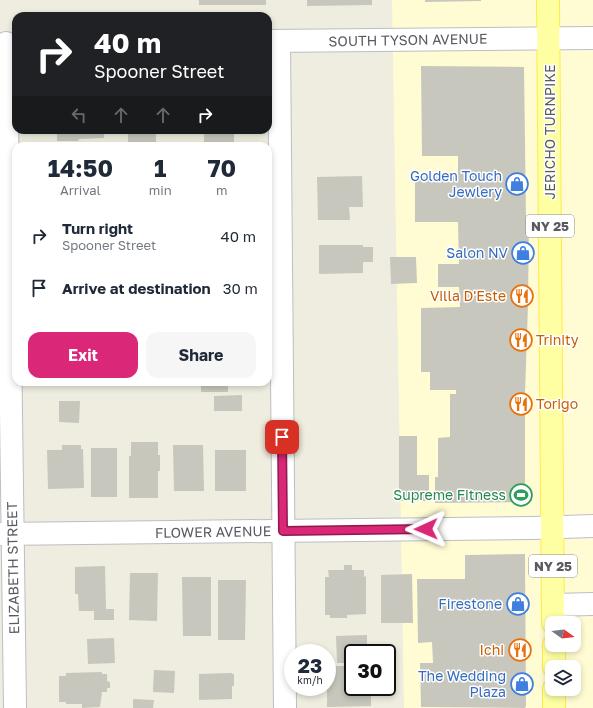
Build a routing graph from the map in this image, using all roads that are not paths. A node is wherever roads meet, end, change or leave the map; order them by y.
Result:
1 (548, 0) edge
2 (548, 38) junction
3 (593, 38) edge
4 (273, 41) edge
5 (8, 43) edge
6 (593, 526) edge
7 (553, 527) junction
8 (283, 531) junction
9 (6, 534) edge
10 (593, 604) edge
11 (553, 614) edge
12 (554, 696) edge
13 (15, 708) edge
14 (285, 708) edge
15 (554, 708) edge

1 - 2 main road, JERICHO TURNPIKE / NY 25
2 - 3 street, SOUTH TYSON AVENUE
2 - 4 street, SOUTH TYSON AVENUE
2 - 7 main road, JERICHO TURNPIKE / NY 25
4 - 8 street
5 - 9 street, ELIZABETH STREET
6 - 7 street, FLOWER AVENUE
7 - 8 street, FLOWER AVENUE
7 - 11 main road, JERICHO TURNPIKE / NY 25
8 - 9 street, FLOWER AVENUE
8 - 14 street
9 - 13 street, ELIZABETH STREET
10 - 11 street
12 - 15 main road

